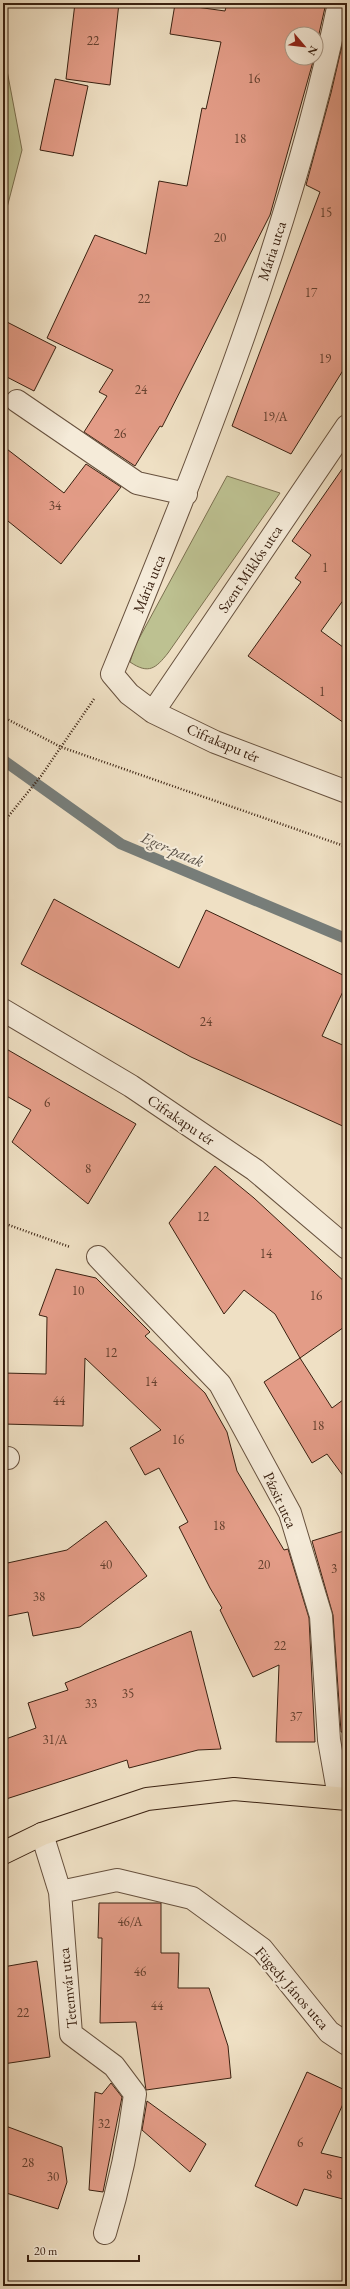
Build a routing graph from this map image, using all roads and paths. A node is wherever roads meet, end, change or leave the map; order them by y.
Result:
1 (339, 3) edge
2 (17, 401) dead end
3 (347, 426) edge
4 (186, 494) junction
5 (112, 674) junction
6 (153, 712) junction
7 (3, 717) edge
8 (60, 747) junction
9 (347, 792) edge
10 (3, 823) edge
11 (347, 847) edge
12 (3, 1010) edge
13 (3, 1224) edge
14 (347, 1248) edge
15 (98, 1257) joint
16 (343, 1798) edge
17 (42, 1834) junction
18 (3, 1853) edge
19 (60, 1892) junction
20 (347, 2044) edge
21 (105, 2234) dead end

1 - 4 street, Mária utca
2 - 4 street
3 - 6 street, Szent Miklós utca
4 - 5 street, Mária utca
5 - 6 street, Cifrakapu tér
5 - 8 path
6 - 9 street, Cifrakapu tér
7 - 8 path
8 - 10 path
8 - 11 path
12 - 14 street, Cifrakapu tér
13 - 15 path
15 - 16 street, Pázsit utca
16 - 17 main road
17 - 18 main road
17 - 19 street, Tetemvár utca
19 - 20 street, Fügedy János utca
19 - 21 street, Tetemvár utca

